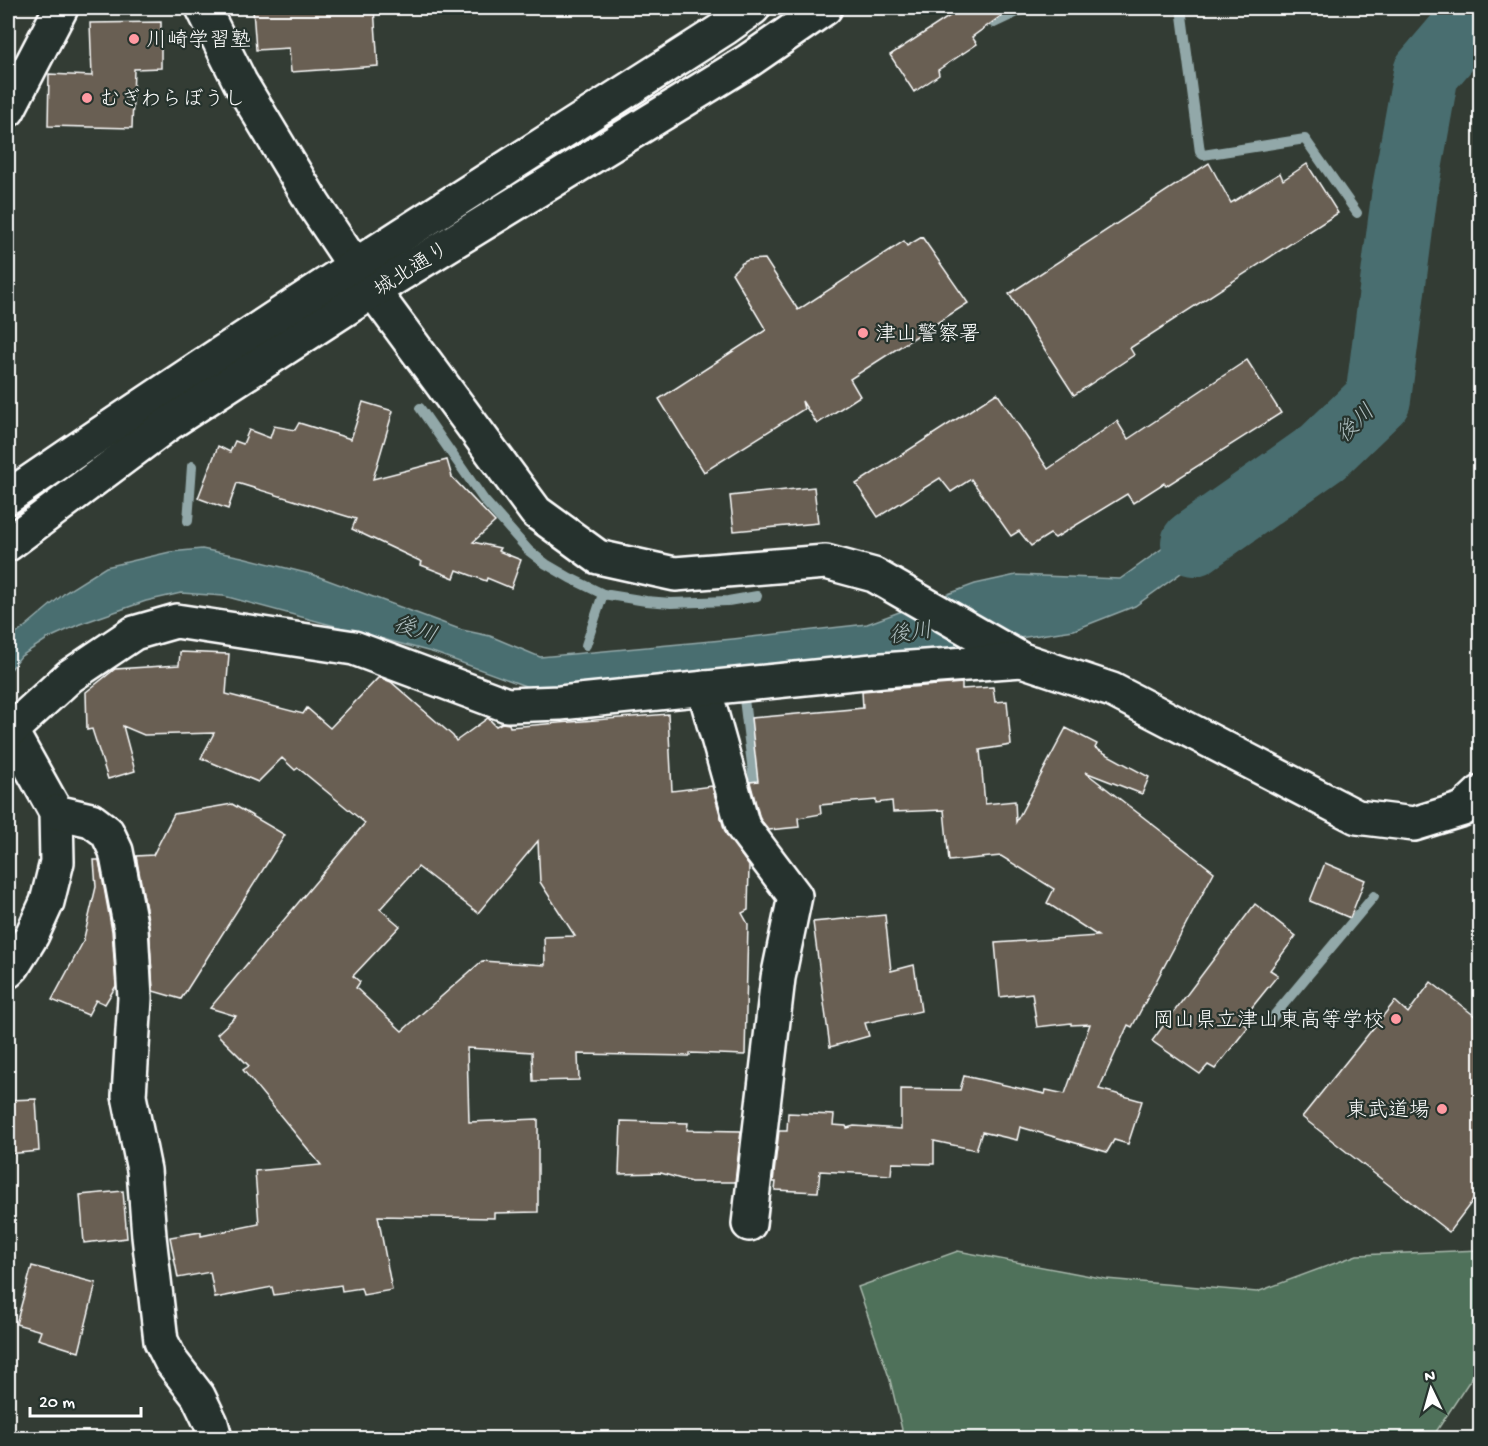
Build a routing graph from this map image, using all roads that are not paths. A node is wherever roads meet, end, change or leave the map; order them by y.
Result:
1 (61, 8) edge
2 (204, 8) edge
3 (753, 8) edge
4 (825, 8) edge
5 (8, 110) edge
6 (354, 265) junction
7 (373, 291) junction
8 (8, 497) edge
9 (8, 544) edge
10 (1022, 660) junction
11 (704, 688) junction
12 (8, 730) edge
13 (1480, 793) edge
14 (56, 812) junction
15 (8, 970) edge
16 (749, 1224) dead end
17 (215, 1438) edge

1 - 5 street
2 - 6 street
3 - 6 street, 城北通り
4 - 7 street, 城北通り
6 - 7 street
6 - 8 street, 城北通り
7 - 9 street, 城北通り
7 - 10 street
10 - 11 street
10 - 13 street
11 - 12 street
11 - 16 street
12 - 14 street
14 - 15 street
14 - 17 street

